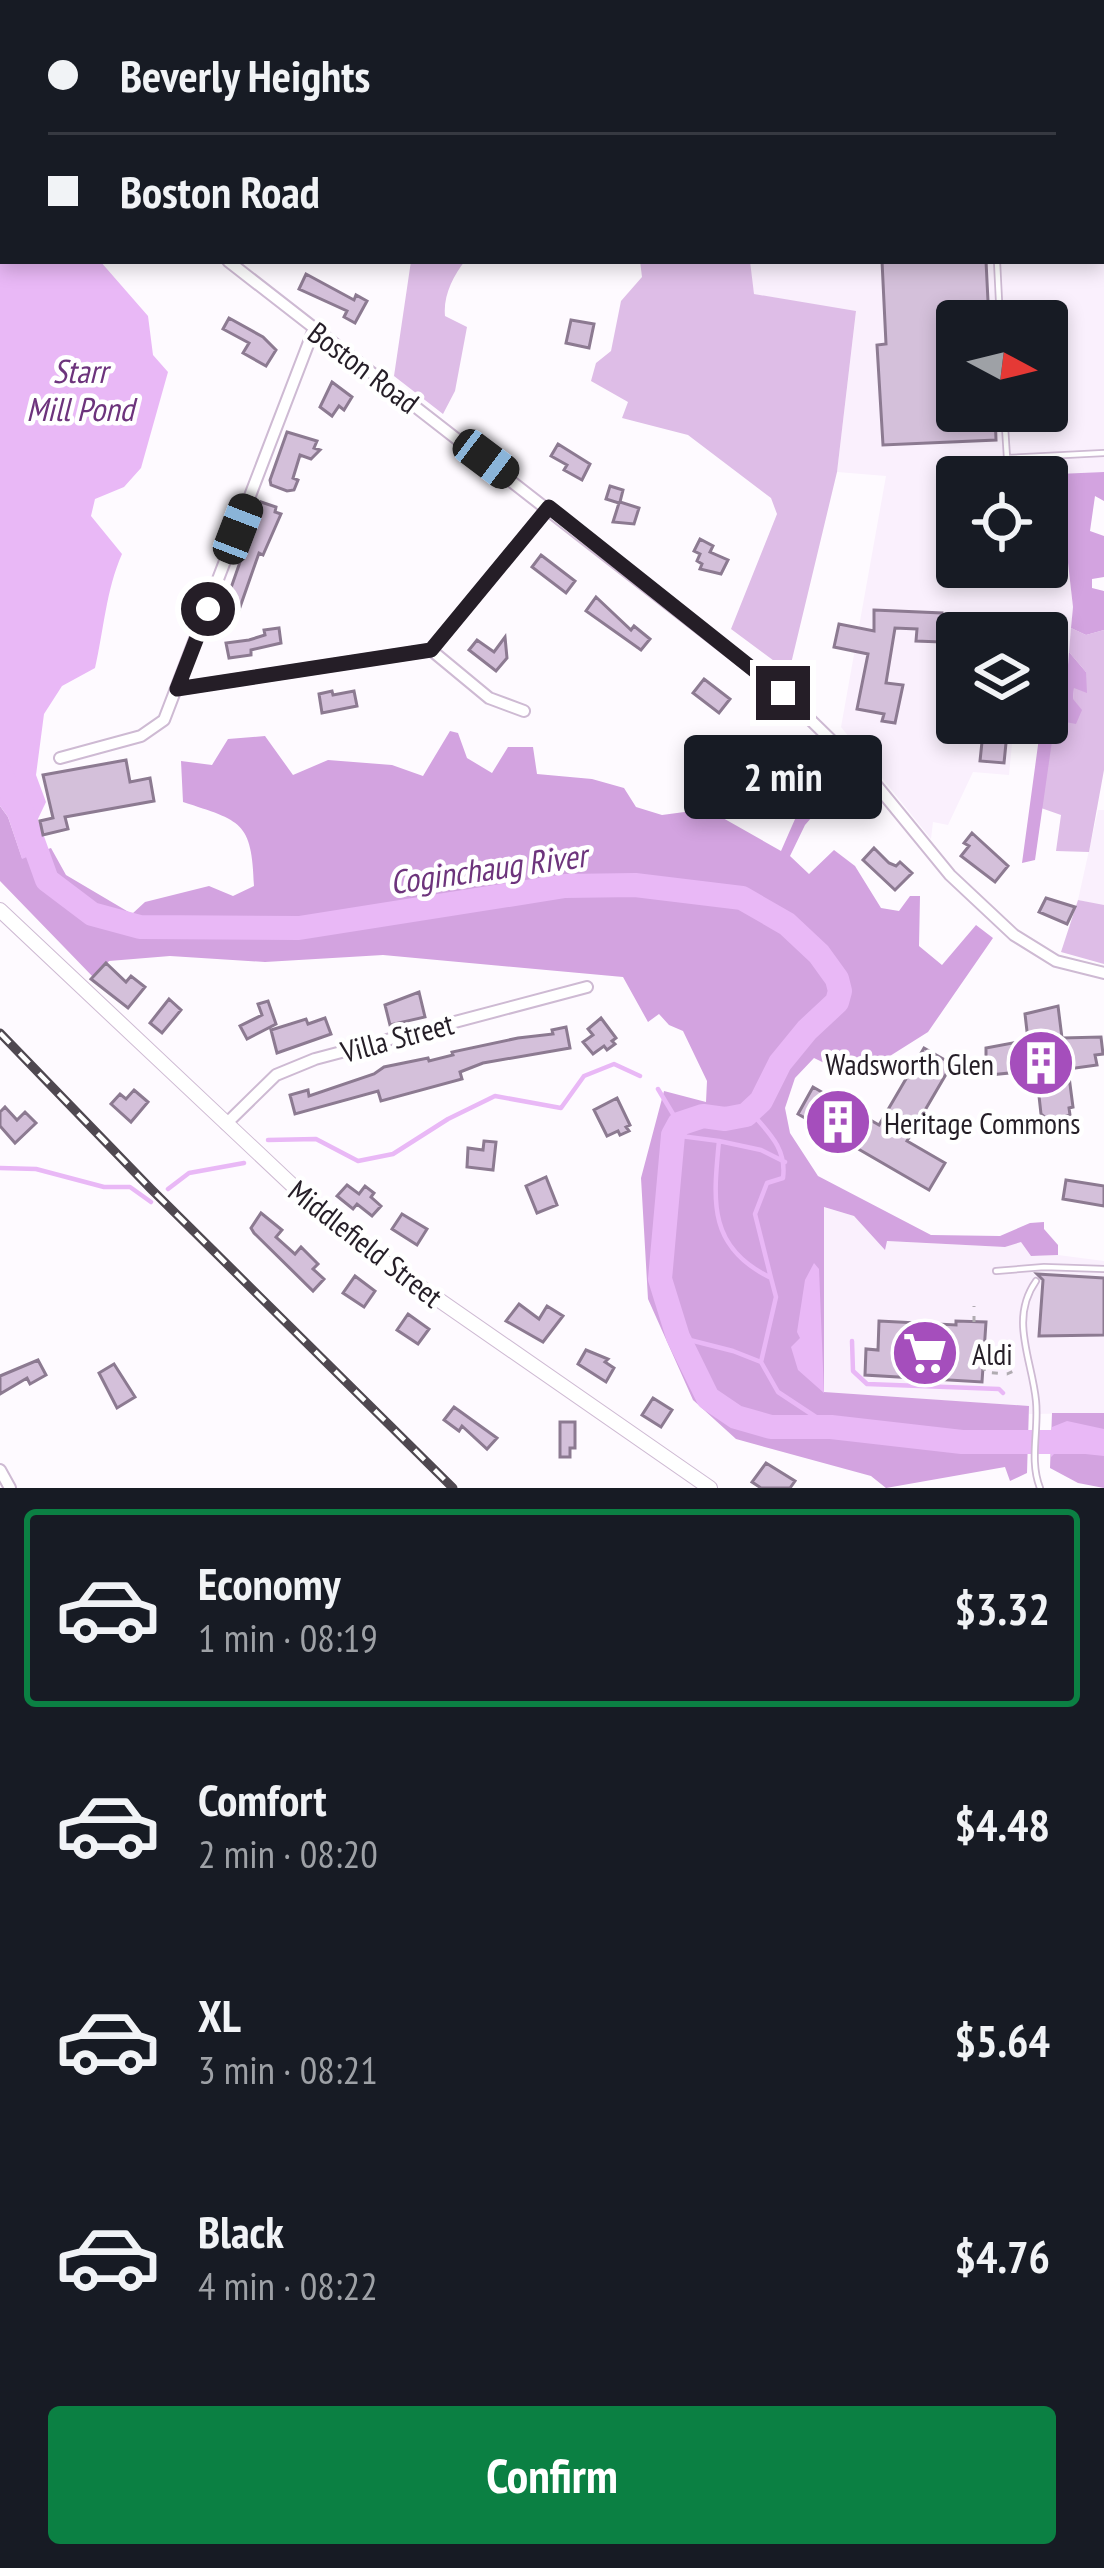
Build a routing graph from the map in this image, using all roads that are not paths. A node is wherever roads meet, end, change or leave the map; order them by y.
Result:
1 (232, 264) edge
2 (997, 264) edge
3 (999, 300) edge
4 (314, 328) junction
5 (1005, 432) edge
6 (1104, 453) edge
7 (549, 507) junction
8 (431, 650) junction
9 (177, 689) junction
10 (524, 712) dead end
11 (61, 758) dead end
12 (0, 910) edge
13 (1104, 973) edge
14 (587, 987) dead end
15 (226, 1124) junction
16 (1055, 1268) junction
17 (1104, 1269) edge
18 (996, 1271) dead end
19 (1043, 1273) dead end
20 (1036, 1280) dead end
21 (0, 1470) edge
22 (10, 1488) edge
23 (710, 1488) edge
24 (1040, 1488) edge

1 - 4 street, Boston Road
2 - 3 lane
4 - 7 street, Boston Road
4 - 9 street
5 - 6 lane
7 - 8 street
7 - 13 street, Boston Road
8 - 9 street
8 - 10 street
9 - 11 street
12 - 15 main road, Middlefield Street
14 - 15 street, Villa Street
15 - 23 main road, Middlefield Street
16 - 17 lane
16 - 18 lane
16 - 19 lane
20 - 24 lane
21 - 22 street

